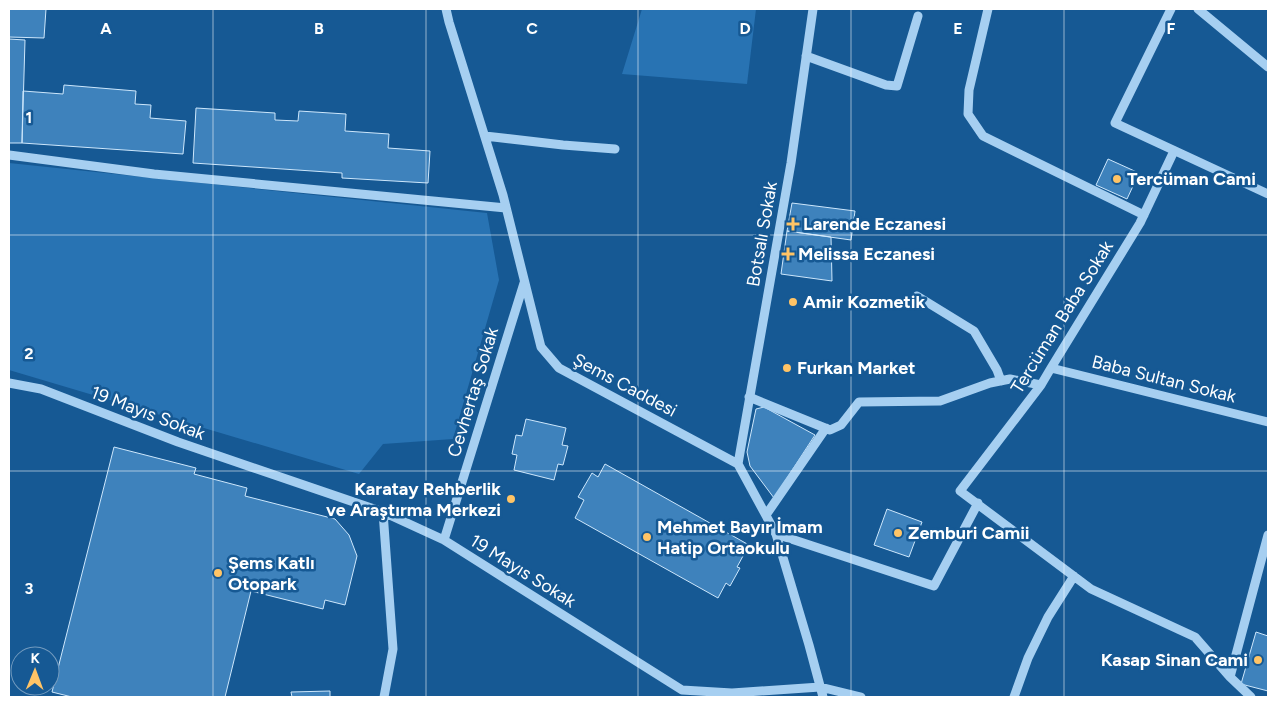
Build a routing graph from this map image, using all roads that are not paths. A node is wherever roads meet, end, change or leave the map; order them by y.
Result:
1 (446, 9) edge
2 (813, 9) edge
3 (988, 9) edge
4 (1171, 9) edge
5 (1198, 9) edge
6 (918, 16) dead end
7 (806, 56) junction
8 (1268, 67) edge
9 (485, 136) junction
10 (615, 149) dead end
11 (1174, 151) junction
12 (9, 155) edge
13 (1268, 194) edge
14 (506, 208) junction
15 (1144, 216) junction
16 (525, 281) junction
17 (918, 296) dead end
18 (1051, 368) junction
19 (1001, 381) junction
20 (9, 383) edge
21 (1041, 385) junction
22 (750, 396) junction
23 (1268, 422) edge
24 (826, 428) junction
25 (738, 464) junction
26 (978, 504) junction
27 (383, 512) junction
28 (766, 515) junction
29 (776, 534) junction
30 (1268, 535) edge
31 (444, 540) junction
32 (1074, 576) junction
33 (1230, 676) junction
34 (820, 687) junction
35 (680, 694) edge
36 (384, 697) edge
37 (823, 697) edge
38 (862, 697) edge
39 (1014, 697) edge
40 (1251, 697) edge

1 - 9 street, Şems Caddesi
2 - 7 street, Botsalı Sokak
3 - 15 street
4 - 11 street
5 - 8 street
6 - 7 street
7 - 22 street, Botsalı Sokak
9 - 10 street
9 - 14 street, Şems Caddesi
11 - 13 street
11 - 15 street, Tercüman Baba Sokak
12 - 14 street
14 - 16 street, Şems Caddesi
15 - 18 street, Tercüman Baba Sokak
16 - 25 street, Şems Caddesi
16 - 31 street, Cevhertaş Sokak
17 - 19 street
18 - 21 street, Tercüman Baba Sokak
18 - 23 street, Baba Sultan Sokak
19 - 21 street
19 - 24 street
20 - 27 street, 19 Mayıs Sokak
21 - 26 street, Tercüman Baba Sokak
22 - 24 street
22 - 25 street, Botsalı Sokak
24 - 28 street
25 - 28 street
26 - 29 street
26 - 32 street
27 - 31 street, 19 Mayıs Sokak
27 - 36 street
28 - 29 street
29 - 34 street
30 - 33 street
31 - 35 street, 19 Mayıs Sokak
32 - 33 street
32 - 39 street
33 - 40 street
34 - 35 street, 19 Mayıs Sokak
34 - 37 street
34 - 38 street, 19 Mayıs Sokak

